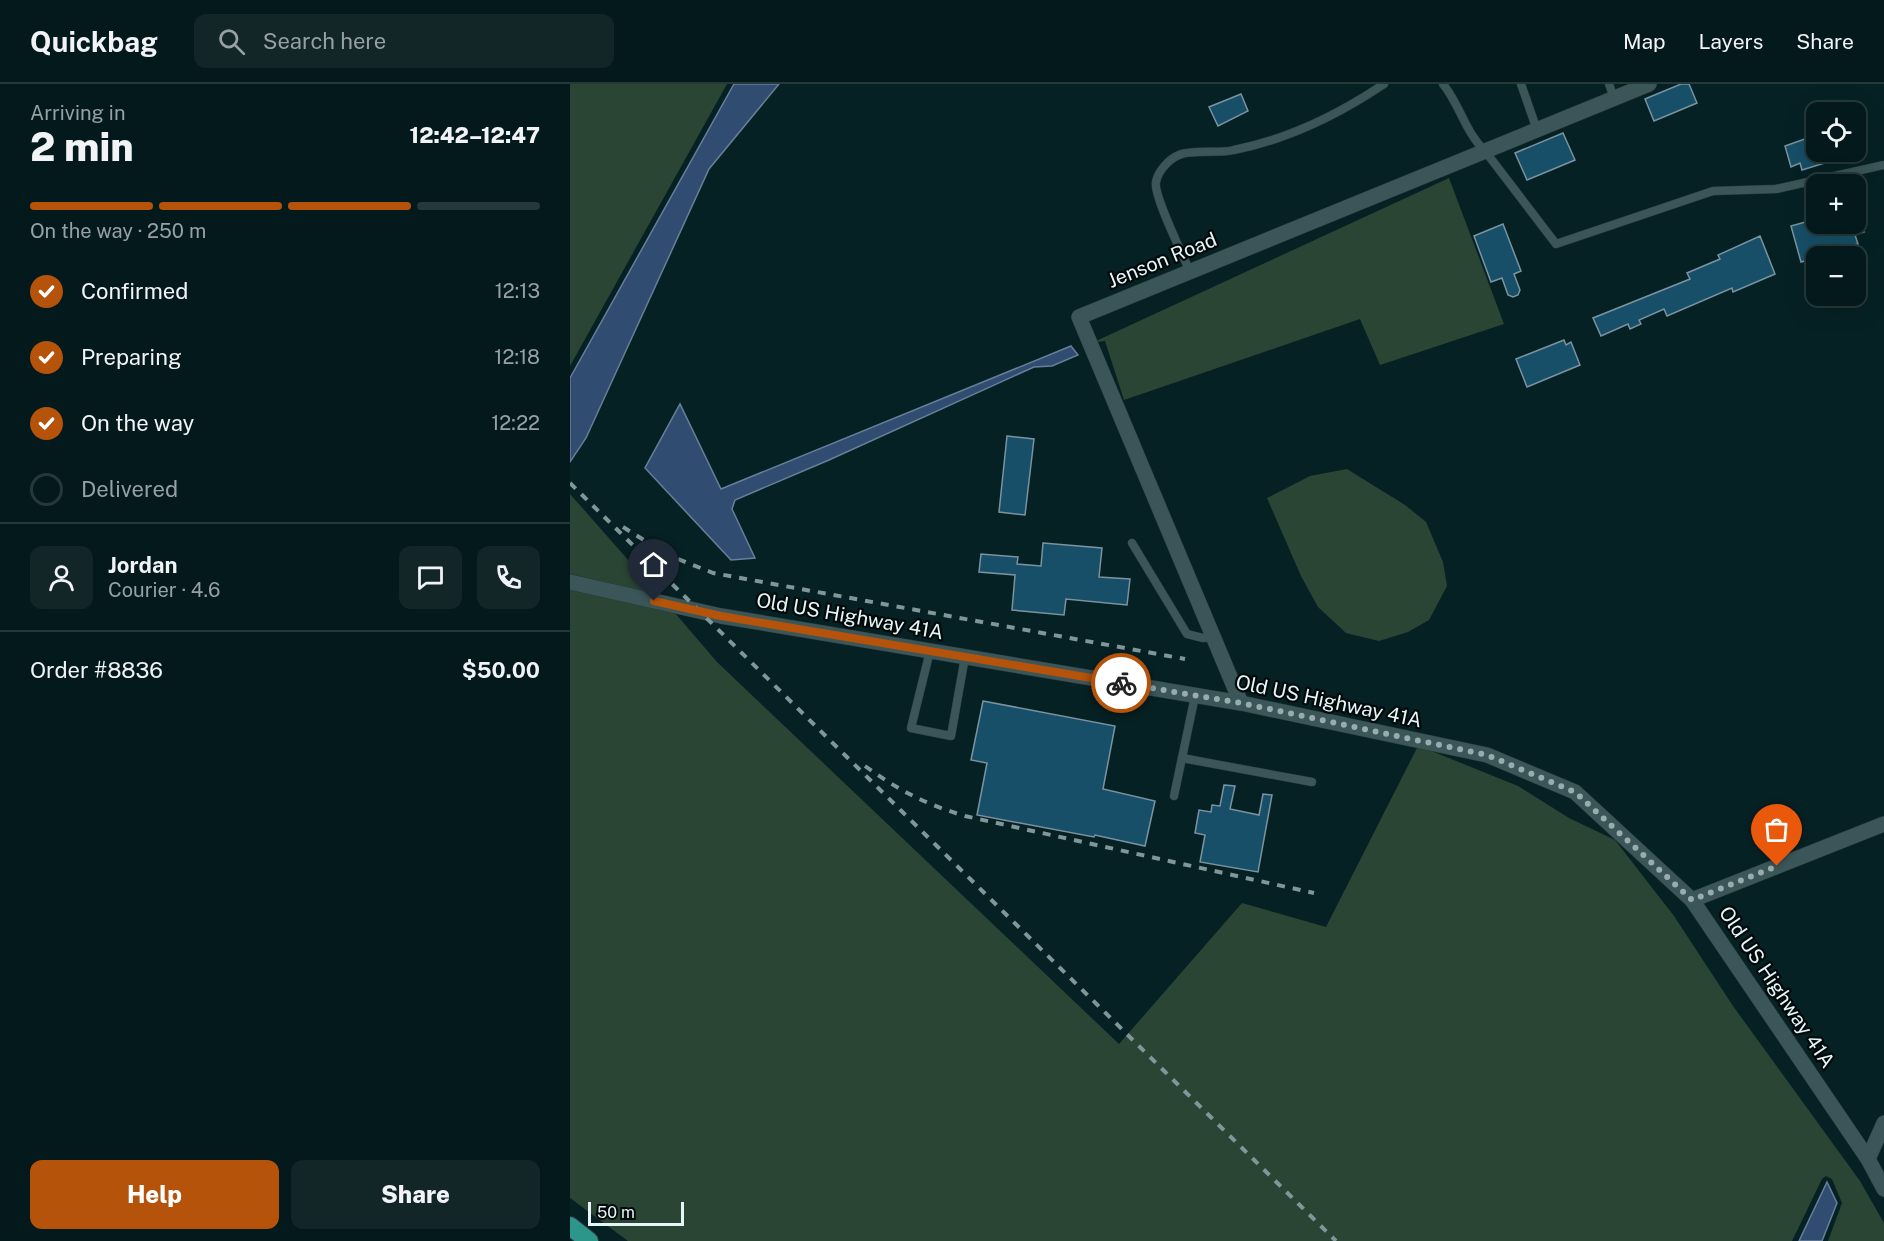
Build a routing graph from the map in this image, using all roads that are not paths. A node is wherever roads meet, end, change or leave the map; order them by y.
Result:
1 (1384, 84) edge
2 (1443, 84) edge
3 (1521, 84) edge
4 (1649, 84) edge
5 (1612, 91) edge
6 (1536, 130) junction
7 (1485, 151) junction
8 (1884, 165) edge
9 (1190, 272) junction
10 (1132, 543) dead end
11 (570, 582) edge
12 (1213, 637) junction
13 (930, 651) junction
14 (965, 657) junction
15 (1195, 696) junction
16 (1241, 703) junction
17 (1182, 758) junction
18 (1312, 782) dead end
19 (1174, 796) dead end
20 (1884, 824) edge
21 (1692, 900) junction
22 (1884, 1123) edge
23 (1868, 1159) junction
24 (1884, 1189) edge
25 (570, 1226) edge
26 (589, 1241) edge

1 - 9 lane
2 - 7 lane
3 - 6 lane
4 - 5 street, Jenson Road
5 - 6 street, Jenson Road
6 - 7 street, Jenson Road
7 - 8 lane
7 - 9 street, Jenson Road
9 - 12 street, Jenson Road
10 - 12 lane
11 - 13 street, Old US Highway 41A
12 - 16 street, Jenson Road
13 - 14 street, Old US Highway 41A
13 - 14 lane
14 - 15 street, Old US Highway 41A
15 - 16 street, Old US Highway 41A
15 - 17 lane
16 - 21 street, Old US Highway 41A
17 - 18 lane
17 - 19 lane
20 - 21 street
21 - 23 street, Old US Highway 41A
22 - 23 street
23 - 24 street, Old US Highway 41A
25 - 26 main road

